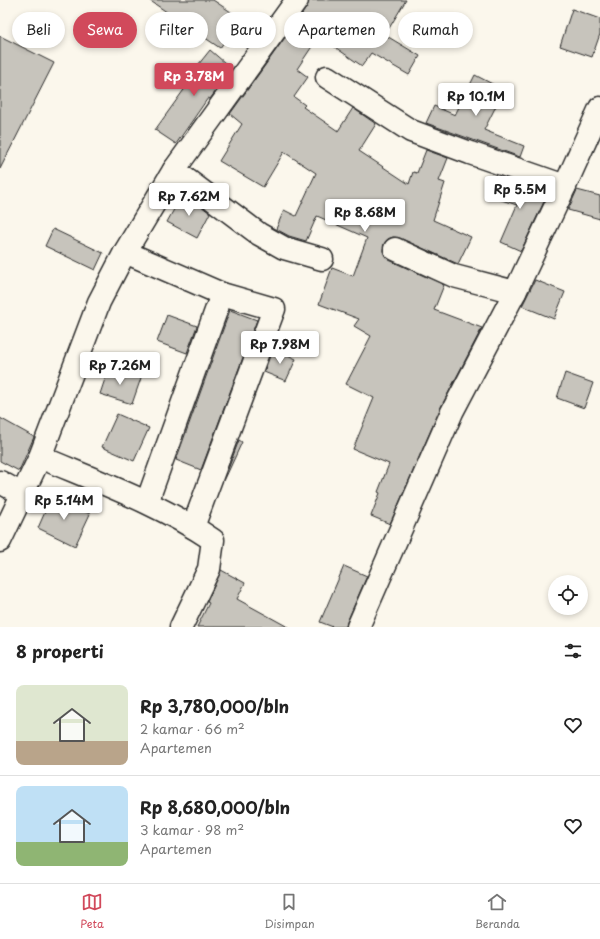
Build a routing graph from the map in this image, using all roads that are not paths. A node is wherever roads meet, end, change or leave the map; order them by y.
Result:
1 (297, 0) edge
2 (327, 77) dead end
3 (600, 108) edge
4 (174, 170) junction
5 (565, 186) junction
6 (395, 249) dead end
7 (126, 252) junction
8 (322, 259) dead end
9 (515, 292) junction
10 (222, 294) junction
11 (40, 457) junction
12 (0, 482) edge
13 (22, 494) junction
14 (147, 502) junction
15 (193, 527) junction
16 (0, 541) edge
17 (181, 627) edge
18 (358, 627) edge

1 - 4 street
2 - 5 street
3 - 5 street
4 - 7 street
4 - 8 street
5 - 9 street
6 - 9 street
7 - 10 street
7 - 11 street
9 - 18 street
10 - 14 street
10 - 15 street
11 - 13 street
11 - 14 street
12 - 13 street
13 - 16 street
14 - 15 street
15 - 17 street

